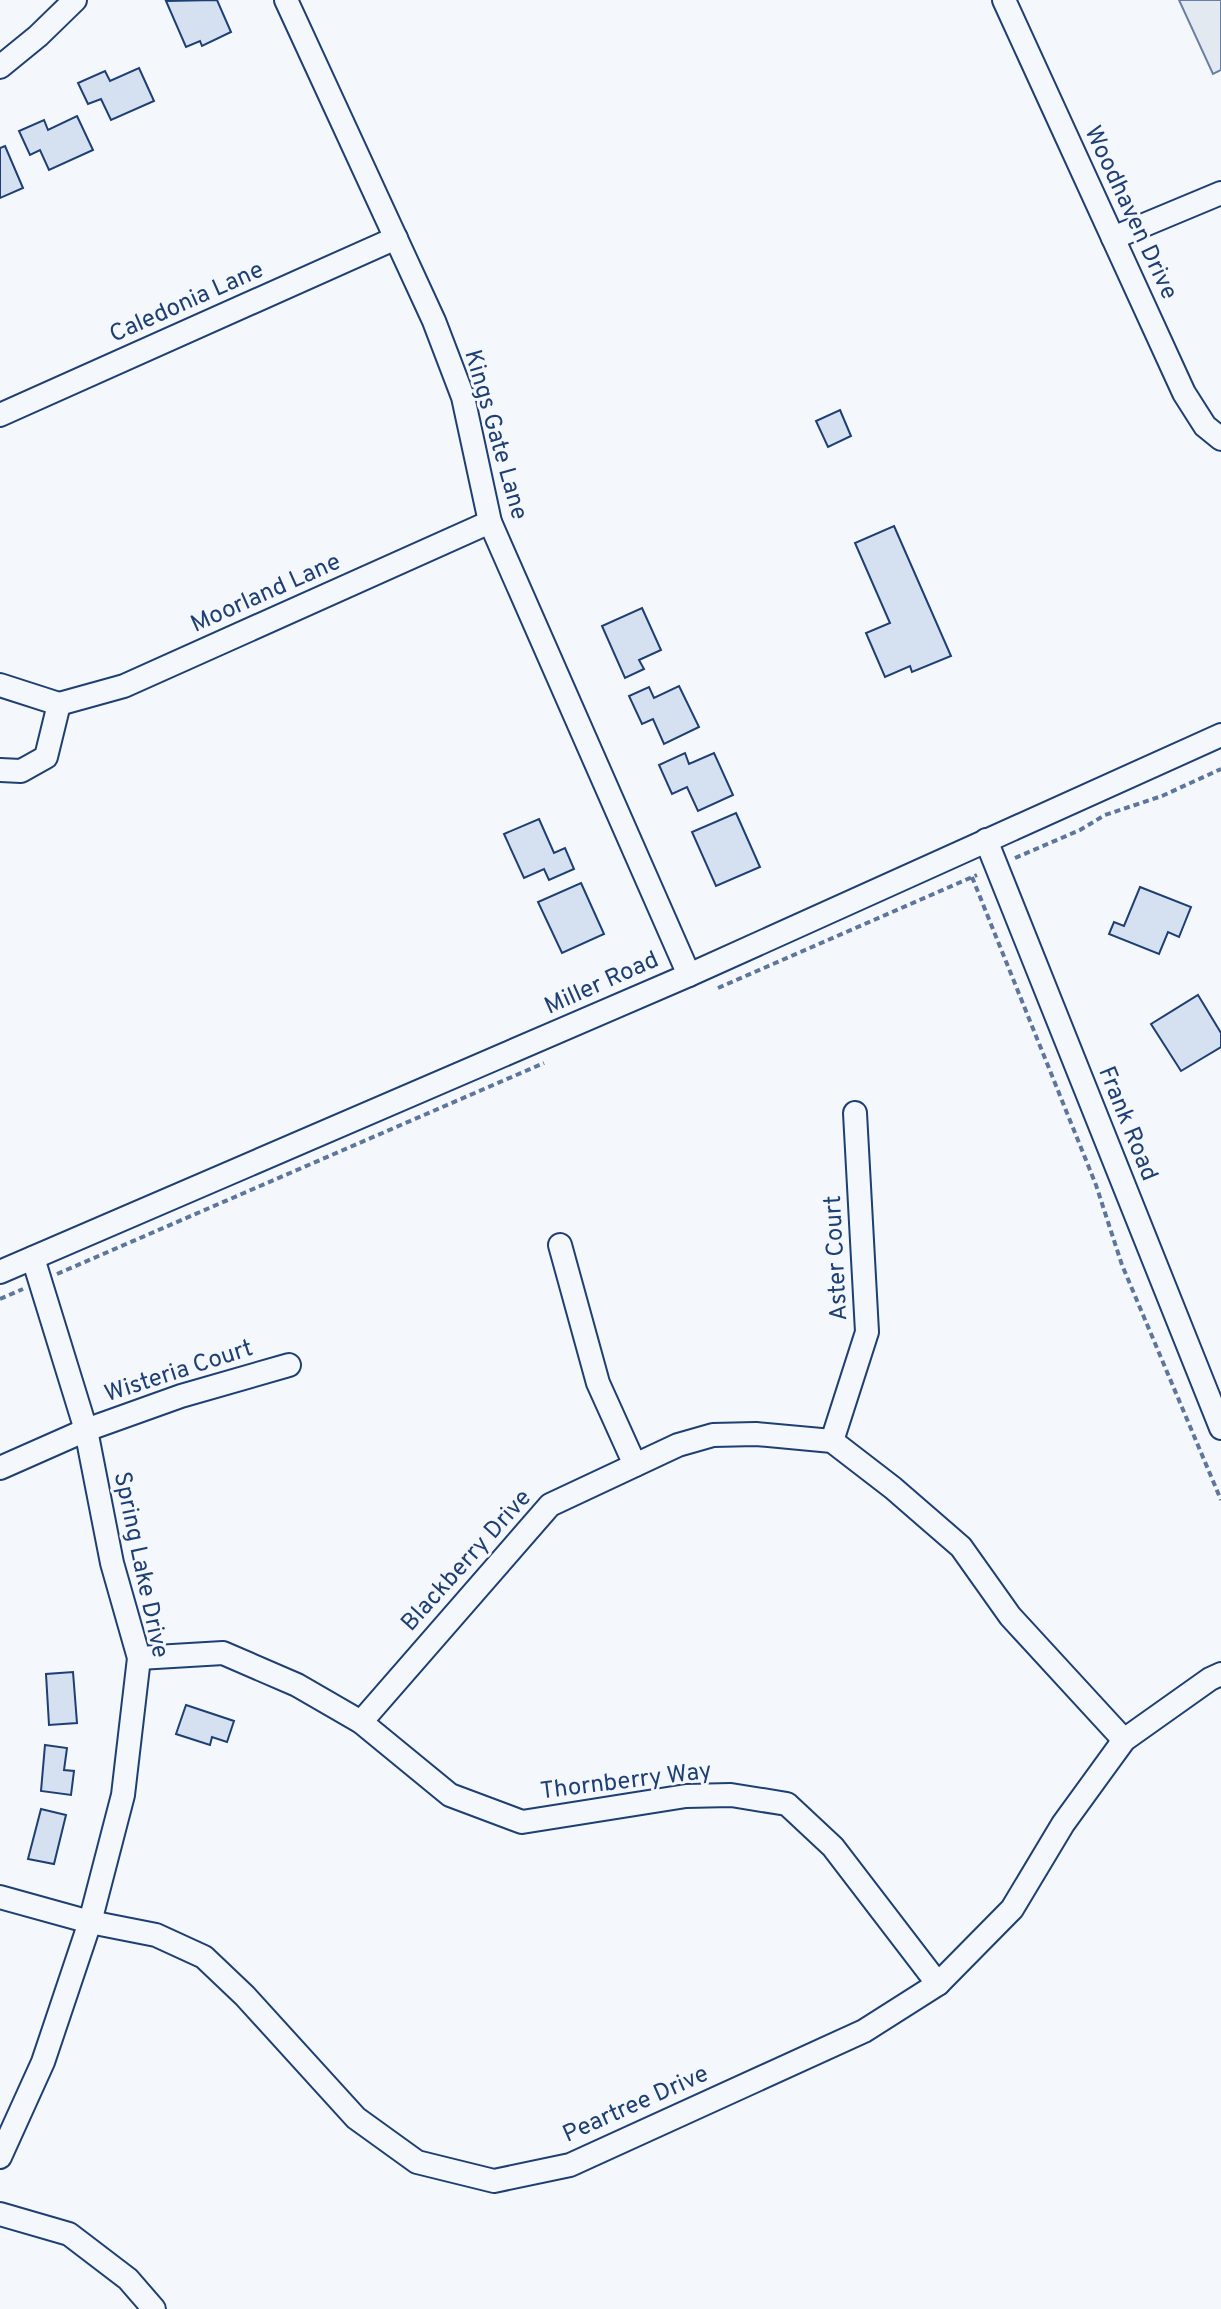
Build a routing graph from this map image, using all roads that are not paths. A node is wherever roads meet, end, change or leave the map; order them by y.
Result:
1 (75, 0) edge
2 (286, 0) edge
3 (1004, 0) edge
4 (0, 67) edge
5 (1221, 193) edge
6 (396, 238) junction
7 (1113, 238) junction
8 (0, 415) edge
9 (1221, 439) edge
10 (490, 522) junction
11 (0, 685) edge
12 (59, 704) junction
13 (1221, 735) edge
14 (0, 770) edge
15 (986, 840) junction
16 (689, 975) junction
17 (855, 1113) dead end
18 (560, 1245) dead end
19 (33, 1258) junction
20 (0, 1272) edge
21 (289, 1365) dead end
22 (1221, 1428) edge
23 (86, 1430) junction
24 (832, 1441) junction
25 (635, 1465) junction
26 (0, 1468) edge
27 (139, 1658) junction
28 (1221, 1674) edge
29 (361, 1722) junction
30 (1124, 1740) junction
31 (0, 1897) edge
32 (90, 1922) junction
33 (938, 1984) junction
34 (0, 2157) edge
35 (0, 2214) edge
36 (154, 2309) edge

1 - 4 street
2 - 6 street, Kings Gate Lane
3 - 7 street, Woodhaven Drive
5 - 7 street
6 - 8 street, Caledonia Lane
6 - 10 street, Kings Gate Lane
7 - 9 street, Woodhaven Drive
10 - 12 street, Moorland Lane
10 - 16 street, Kings Gate Lane
11 - 12 street
12 - 14 street
13 - 15 street, Miller Road
15 - 16 street, Miller Road
15 - 22 street, Frank Road
16 - 19 street, Miller Road
17 - 24 street, Aster Court
18 - 25 street
19 - 20 street, Miller Road
19 - 23 street, Spring Lake Drive
21 - 23 street, Wisteria Court
23 - 26 street, Wisteria Court
23 - 27 street, Spring Lake Drive
24 - 25 street, Blackberry Drive
24 - 30 street
25 - 29 street, Blackberry Drive
27 - 29 street, Thornberry Way
27 - 32 street, Spring Lake Drive
28 - 30 street, Peartree Drive
29 - 33 street, Thornberry Way
30 - 33 street, Peartree Drive
31 - 32 street, Peartree Drive
32 - 33 street, Peartree Drive
32 - 34 street, Spring Lake Drive
35 - 36 street

